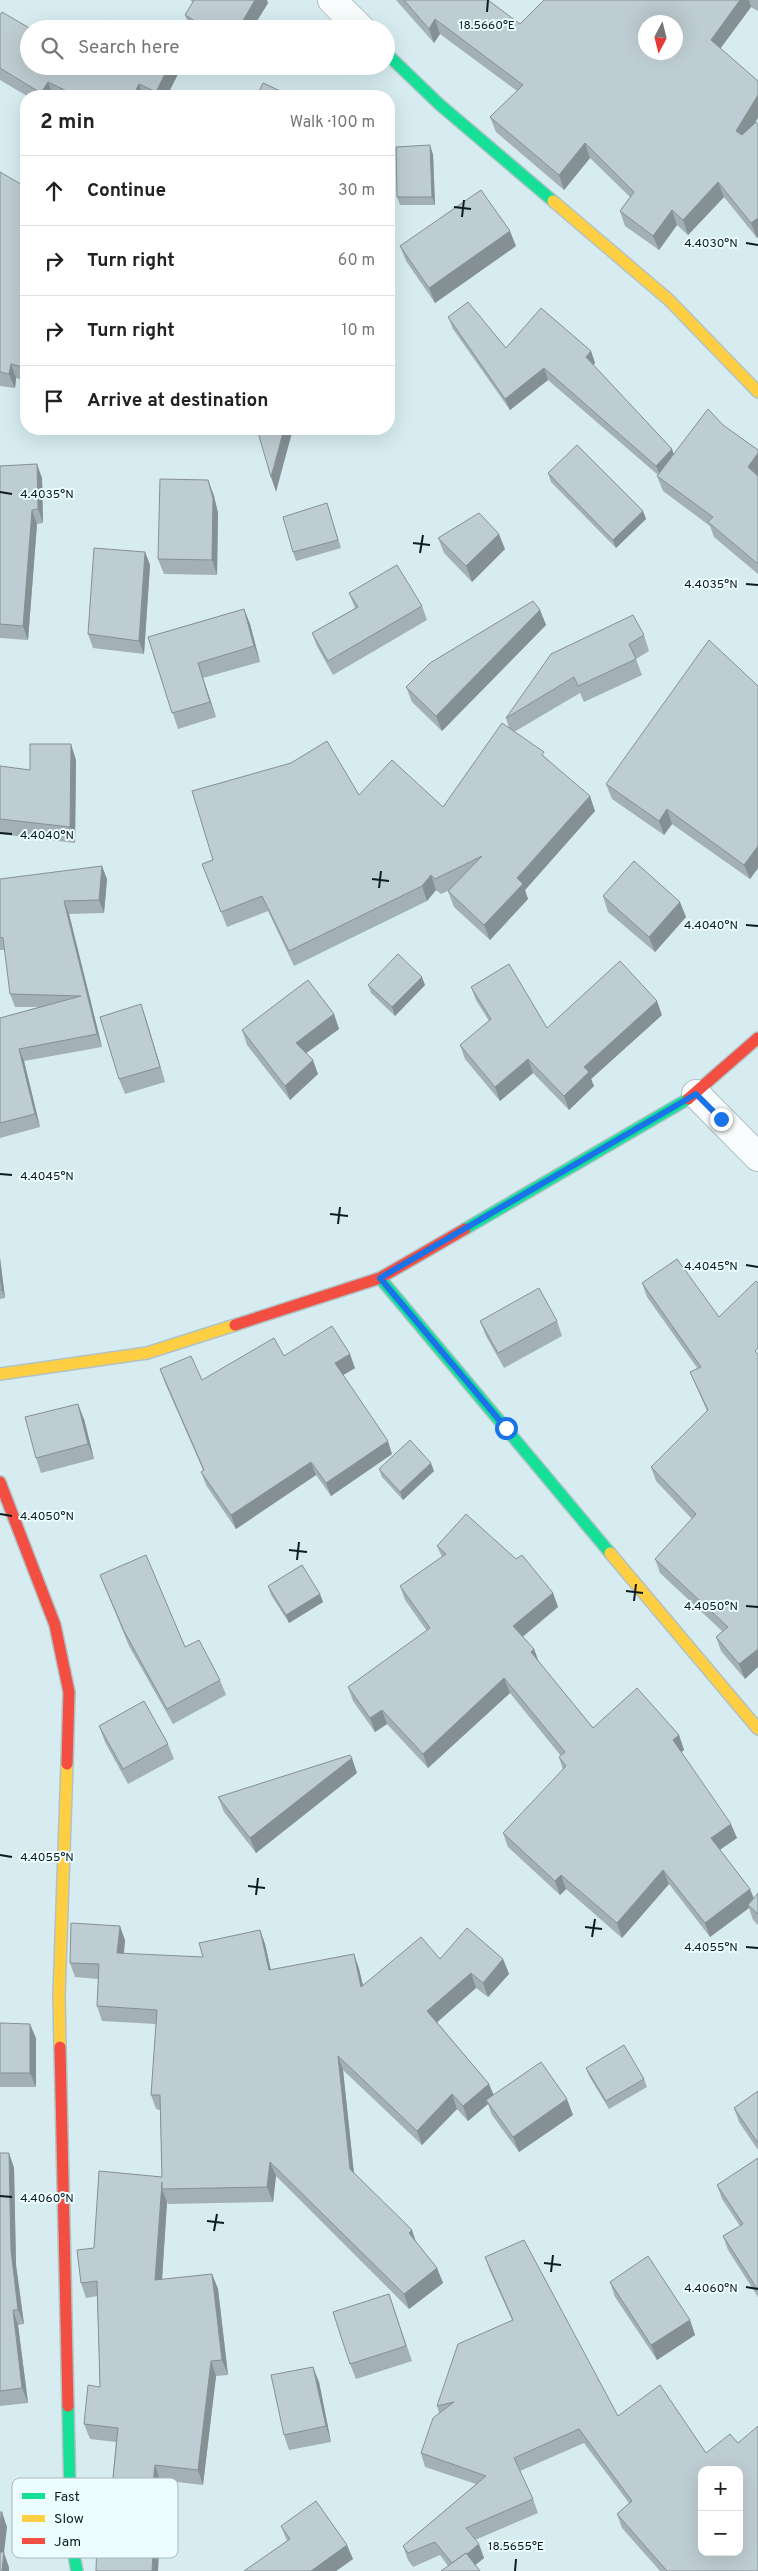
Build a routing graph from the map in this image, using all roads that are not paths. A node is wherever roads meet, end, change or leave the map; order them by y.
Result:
1 (332, 0) edge
2 (353, 20) edge
3 (395, 62) edge
4 (758, 392) edge
5 (758, 1038) edge
6 (696, 1094) junction
7 (758, 1157) edge
8 (380, 1278) junction
9 (0, 1374) edge
10 (0, 1482) edge
11 (758, 1729) edge
12 (70, 2478) edge
13 (75, 2558) edge
14 (77, 2571) edge

1 - 2 street
3 - 4 street
5 - 6 street
6 - 7 street
6 - 8 street
8 - 9 street
8 - 11 street
10 - 12 street
13 - 14 street

